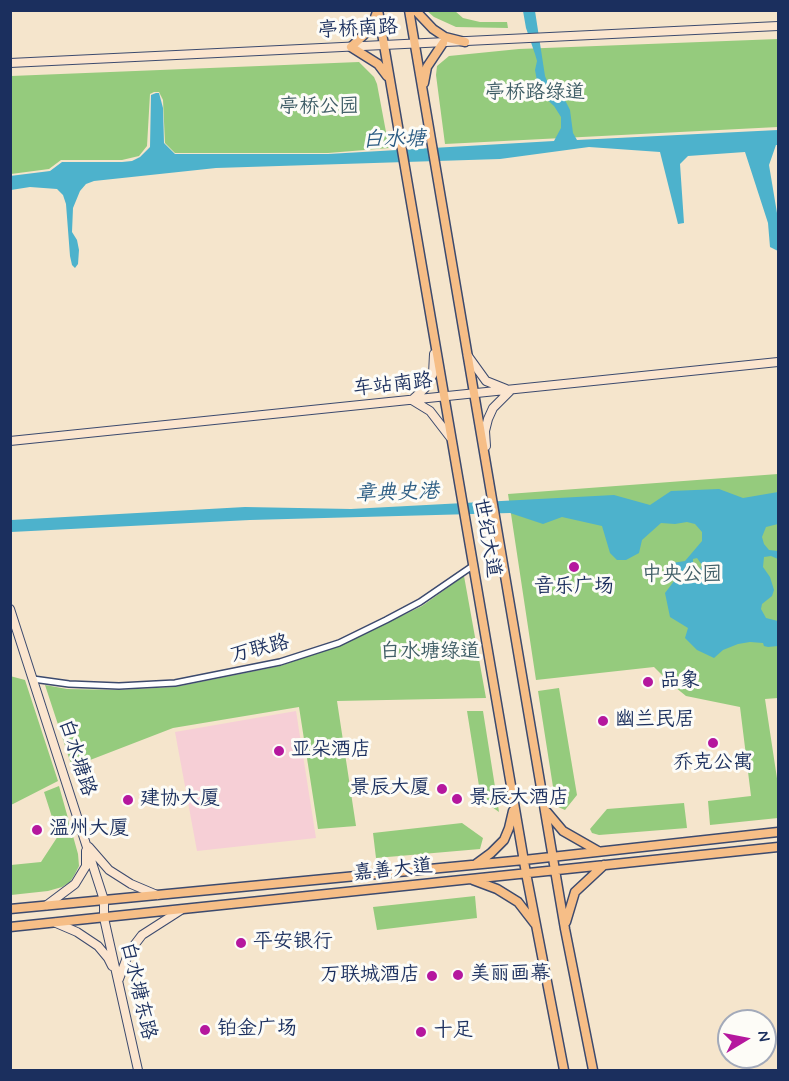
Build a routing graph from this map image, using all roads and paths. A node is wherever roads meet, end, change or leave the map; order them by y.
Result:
1 (409, 10) edge
2 (415, 10) edge
3 (378, 11) edge
4 (778, 26) edge
5 (465, 42) junction
6 (443, 43) junction
7 (415, 44) junction
8 (383, 46) junction
9 (351, 47) junction
10 (10, 63) edge
11 (389, 79) junction
12 (423, 92) junction
13 (433, 333) junction
14 (468, 356) junction
15 (778, 363) edge
16 (511, 390) junction
17 (475, 394) junction
18 (444, 397) junction
19 (412, 400) junction
20 (452, 440) junction
21 (10, 441) edge
22 (486, 459) junction
23 (474, 565) junction
24 (10, 609) edge
25 (33, 679) junction
26 (515, 804) junction
27 (546, 812) junction
28 (778, 832) edge
29 (86, 843) junction
30 (778, 847) edge
31 (598, 851) junction
32 (554, 856) junction
33 (524, 860) junction
34 (476, 864) junction
35 (604, 865) junction
36 (555, 870) junction
37 (526, 873) junction
38 (470, 879) junction
39 (157, 895) junction
40 (104, 900) junction
41 (46, 906) junction
42 (10, 909) edge
43 (181, 910) junction
44 (104, 918) junction
45 (56, 923) junction
46 (536, 925) junction
47 (10, 927) edge
48 (565, 928) junction
49 (118, 981) junction
50 (138, 1071) edge
51 (564, 1071) edge
52 (593, 1071) edge

1 - 7 main road, 世纪大道
2 - 5 main road
3 - 8 main road, 世纪大道
3 - 9 main road
4 - 5 street, 亭桥南路
5 - 6 street, 亭桥南路
6 - 7 street, 亭桥南路
6 - 12 main road
7 - 8 street, 亭桥南路
7 - 12 main road, 世纪大道
8 - 9 street, 亭桥南路
8 - 11 main road, 世纪大道
9 - 10 street, 亭桥南路
9 - 11 main road
11 - 13 main road, 世纪大道
12 - 14 main road, 世纪大道
13 - 18 main road, 世纪大道
13 - 19 street
14 - 16 street
14 - 17 main road, 世纪大道
15 - 16 street, 车站南路
16 - 17 street, 车站南路
16 - 22 street
17 - 18 street, 车站南路
17 - 22 main road, 世纪大道
18 - 19 street, 车站南路
18 - 20 main road, 世纪大道
19 - 20 street
19 - 21 street, 车站南路
20 - 23 main road, 世纪大道
22 - 27 main road, 世纪大道
23 - 25 street, 万联路
23 - 26 main road, 世纪大道
24 - 25 street, 白水塘路
25 - 29 street, 白水塘路
26 - 33 main road, 世纪大道
26 - 34 main road
27 - 31 main road
27 - 32 main road, 世纪大道
28 - 31 main road, 嘉善大道
29 - 39 street
29 - 40 street, 白水塘路
29 - 41 street
30 - 35 main road, 嘉善大道
31 - 32 main road, 嘉善大道
32 - 33 main road, 嘉善大道
32 - 36 main road, 世纪大道
33 - 34 main road, 嘉善大道
33 - 37 main road, 世纪大道
34 - 39 main road, 嘉善大道
35 - 36 main road, 嘉善大道
35 - 48 main road
36 - 37 main road, 嘉善大道
36 - 48 main road, 世纪大道
37 - 38 main road, 嘉善大道
37 - 46 main road, 世纪大道
38 - 43 main road, 嘉善大道
38 - 46 main road
39 - 40 main road, 嘉善大道
40 - 41 main road, 嘉善大道
40 - 44 street, 白水塘路
41 - 42 main road, 嘉善大道
43 - 44 main road, 嘉善大道
43 - 49 street
44 - 45 main road, 嘉善大道
44 - 49 street, 白水塘东路
45 - 47 main road, 嘉善大道
45 - 49 street
46 - 51 main road, 世纪大道
48 - 52 main road, 世纪大道
49 - 50 street, 白水塘东路

